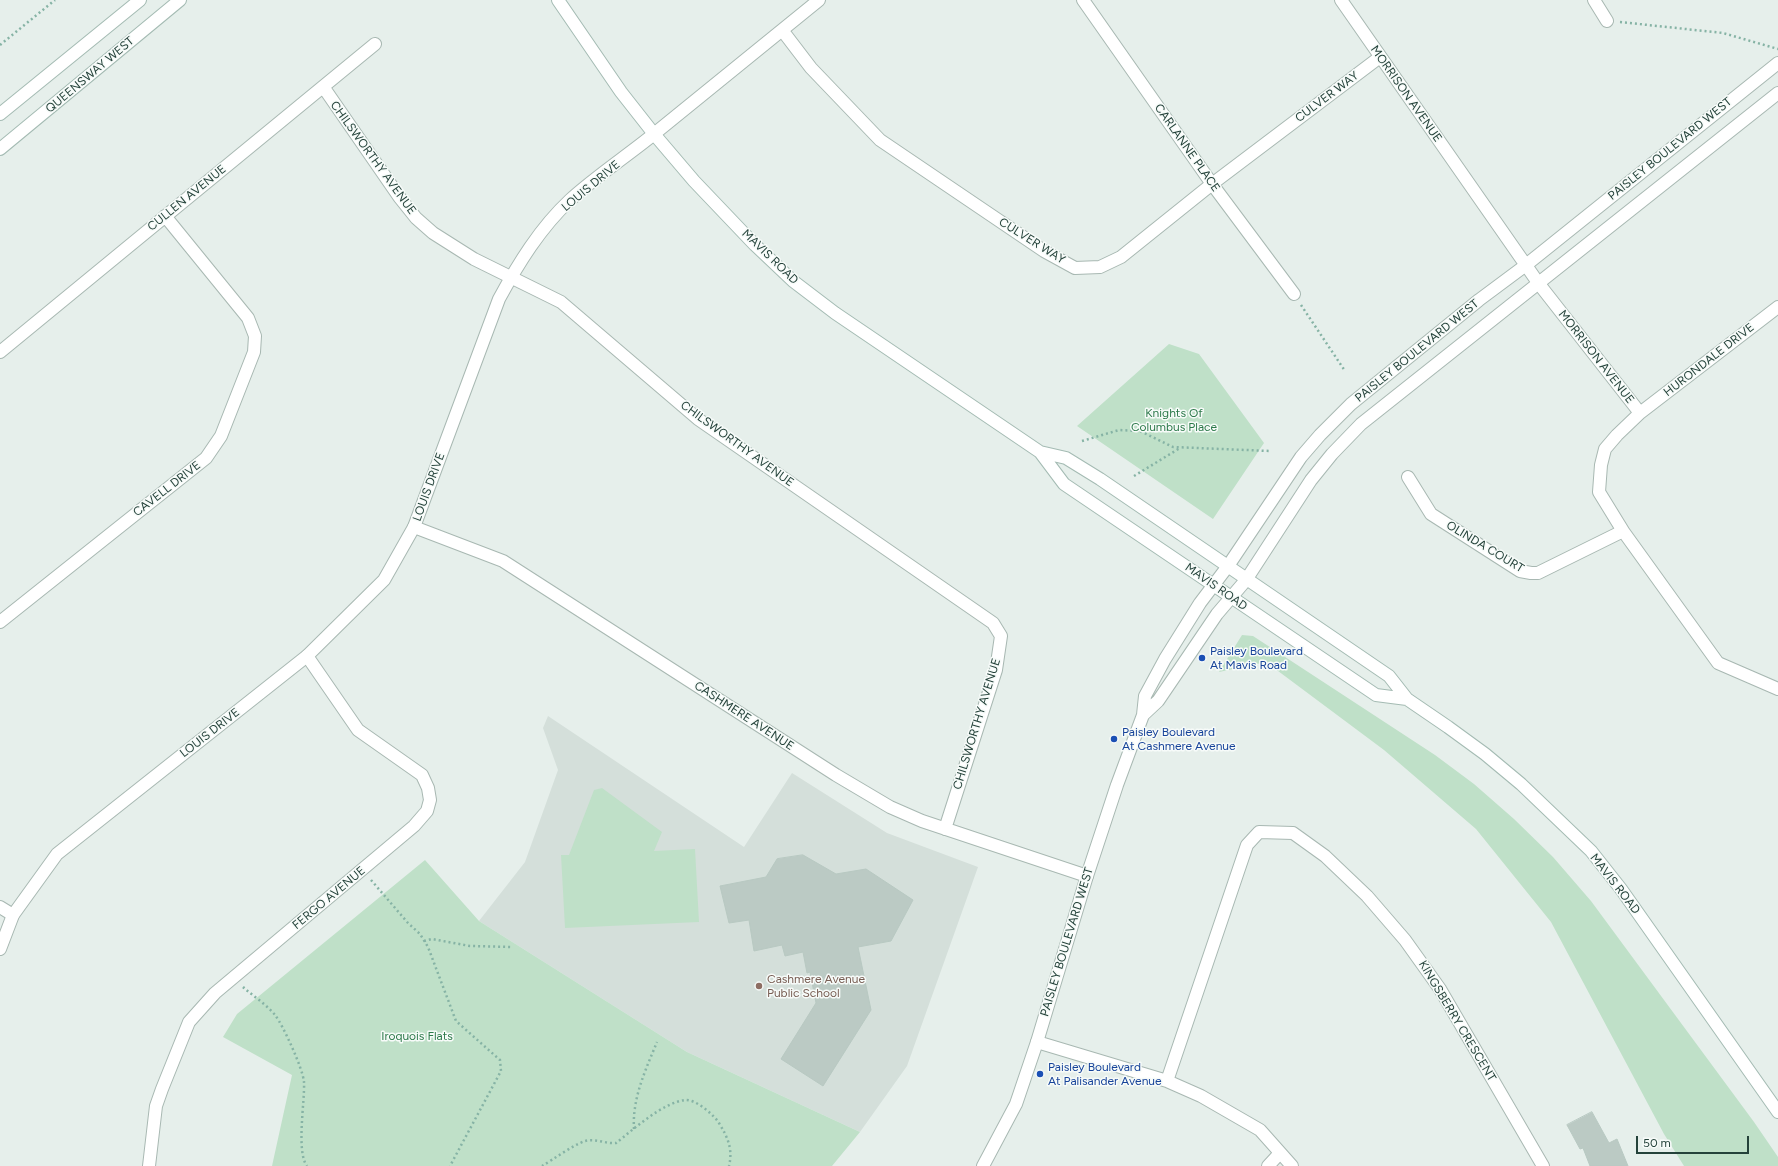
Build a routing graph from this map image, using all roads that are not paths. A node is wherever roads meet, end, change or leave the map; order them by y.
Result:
1 (140, 0) edge
2 (180, 0) edge
3 (558, 0) edge
4 (819, 0) edge
5 (1083, 0) edge
6 (1341, 0) edge
7 (1594, 0) edge
8 (1607, 20) road end
9 (782, 30) junction
10 (375, 44) dead end
11 (1380, 57) junction
12 (1778, 63) edge
13 (324, 88) junction
14 (1778, 93) edge
15 (0, 114) edge
16 (654, 134) junction
17 (0, 149) edge
18 (1212, 184) junction
19 (165, 216) junction
20 (1526, 265) junction
21 (511, 277) junction
22 (1539, 284) junction
23 (1294, 294) road end
24 (1778, 306) edge
25 (0, 352) edge
26 (1640, 413) junction
27 (1040, 452) junction
28 (1408, 477) dead end
29 (414, 527) junction
30 (1623, 531) junction
31 (1228, 566) junction
32 (1246, 580) junction
33 (1214, 586) junction
34 (1231, 598) junction
35 (0, 622) edge
36 (307, 656) junction
37 (1778, 689) edge
38 (1407, 699) junction
39 (1143, 715) junction
40 (946, 829) junction
41 (1087, 876) junction
42 (0, 907) edge
43 (13, 915) junction
44 (0, 949) edge
45 (1037, 1042) junction
46 (1167, 1081) junction
47 (1778, 1112) edge
48 (1280, 1153) junction
49 (149, 1166) edge
50 (983, 1166) edge
51 (1268, 1166) edge
52 (1292, 1166) edge
53 (1543, 1166) edge

1 - 15 street
2 - 17 street, QUEENSWAY WEST
3 - 16 street, MAVIS ROAD
4 - 9 street, LOUIS DRIVE
5 - 18 street, CARLANNE PLACE
6 - 11 street, MORRISON AVENUE
7 - 8 street
9 - 16 street, LOUIS DRIVE
9 - 18 street, CULVER WAY
10 - 13 street, CULLEN AVENUE
11 - 18 street, CULVER WAY
11 - 20 street, MORRISON AVENUE
12 - 20 street, PAISLEY BOULEVARD WEST
13 - 19 street, CULLEN AVENUE
13 - 21 street, CHILSWORTHY AVENUE
14 - 22 street, PAISLEY BOULEVARD WEST
16 - 21 street, LOUIS DRIVE
16 - 27 street, MAVIS ROAD
18 - 23 street, CARLANNE PLACE
19 - 25 street, CULLEN AVENUE
19 - 35 street, CAVELL DRIVE
20 - 22 street, MORRISON AVENUE
20 - 31 street, PAISLEY BOULEVARD WEST
21 - 29 street, LOUIS DRIVE
21 - 40 street, CHILSWORTHY AVENUE
22 - 26 street, MORRISON AVENUE
22 - 32 street, PAISLEY BOULEVARD WEST
24 - 26 street, HURONDALE DRIVE
26 - 30 street, MORRISON AVENUE
27 - 31 street, MAVIS ROAD
27 - 33 street, MAVIS ROAD
28 - 30 street, OLINDA COURT
29 - 36 street, LOUIS DRIVE
29 - 40 street, CASHMERE AVENUE
30 - 37 street, MORRISON AVENUE
31 - 32 street, MAVIS ROAD
31 - 33 street, PAISLEY BOULEVARD WEST
32 - 34 street, PAISLEY BOULEVARD WEST
32 - 38 street, MAVIS ROAD
33 - 34 street, MAVIS ROAD
33 - 39 street, PAISLEY BOULEVARD WEST
34 - 38 street, MAVIS ROAD
34 - 39 street, PAISLEY BOULEVARD WEST
36 - 43 street, LOUIS DRIVE
36 - 49 street, FERGO AVENUE
38 - 47 street, MAVIS ROAD
39 - 41 street, PAISLEY BOULEVARD WEST
40 - 41 street, CASHMERE AVENUE
41 - 45 street, PAISLEY BOULEVARD WEST
42 - 43 street
43 - 44 street, LOUIS DRIVE
45 - 46 street
45 - 50 street, PAISLEY BOULEVARD WEST
46 - 48 street
46 - 53 street, KINGSBERRY CRESCENT
48 - 51 street
48 - 52 street

